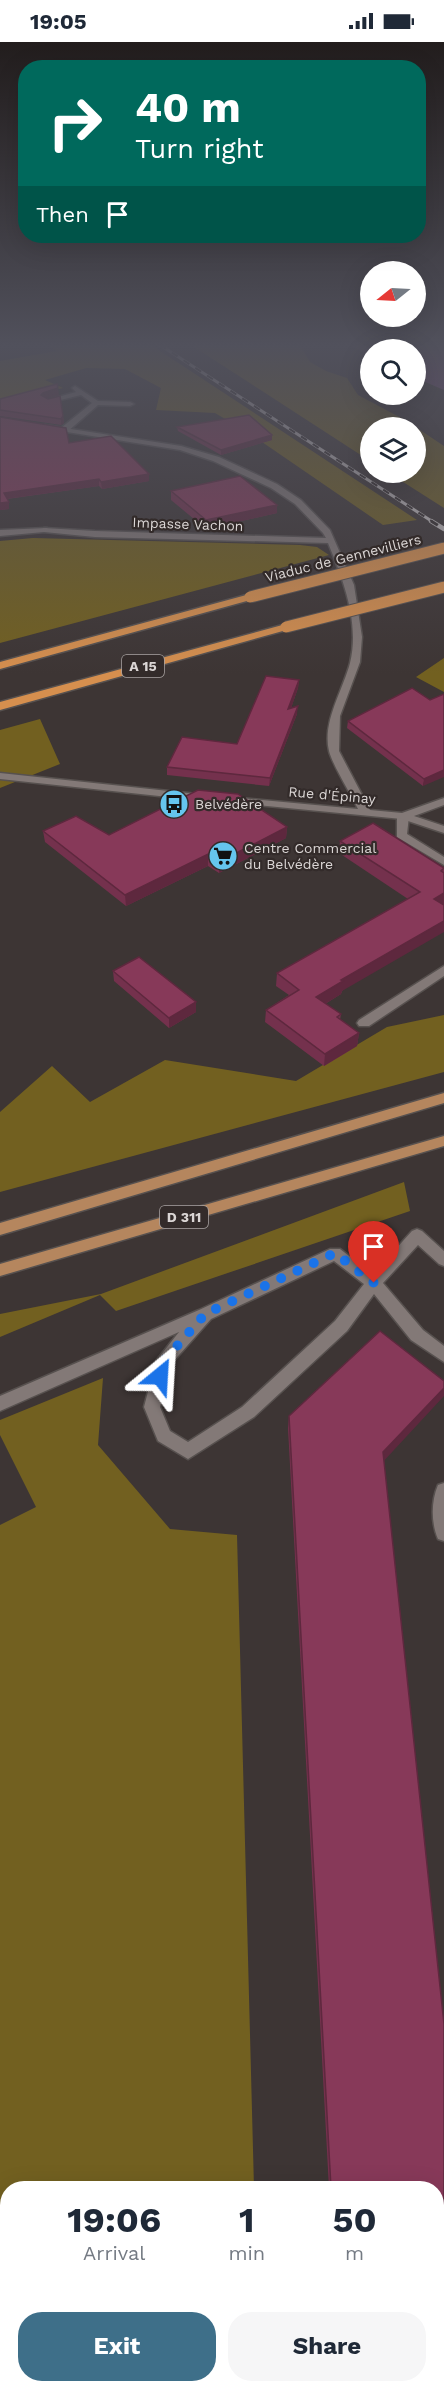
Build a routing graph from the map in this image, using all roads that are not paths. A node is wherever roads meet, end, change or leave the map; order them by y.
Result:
1 (202, 455) edge
2 (0, 533) edge
3 (331, 542) junction
4 (444, 548) edge
5 (444, 587) edge
6 (0, 666) edge
7 (0, 706) edge
8 (0, 776) edge
9 (444, 801) edge
10 (366, 813) junction
11 (403, 816) junction
12 (444, 830) edge
13 (444, 862) edge
14 (444, 970) edge
15 (363, 1023) dead end
16 (444, 1098) edge
17 (444, 1141) edge
18 (0, 1229) edge
19 (444, 1260) edge
20 (0, 1270) edge
21 (374, 1283) junction
22 (205, 1314) junction
23 (444, 1356) edge
24 (0, 1404) edge
25 (444, 1491) edge
26 (444, 1533) edge

1 - 3 street
2 - 3 street, Impasse Vachon
3 - 10 street
4 - 6 highway, Viaduc de Gennevilliers / A 15, bridge
5 - 7 highway, A 15, bridge
8 - 10 street, Rue d'Épinay
9 - 11 street
10 - 11 street, Rue d'Épinay
11 - 12 street, Rue d'Épinay
11 - 13 street
14 - 15 street
16 - 18 main road, D 311
17 - 20 main road, D 311
19 - 21 street
21 - 22 street
21 - 22 street
21 - 23 street
22 - 24 street
25 - 26 street

